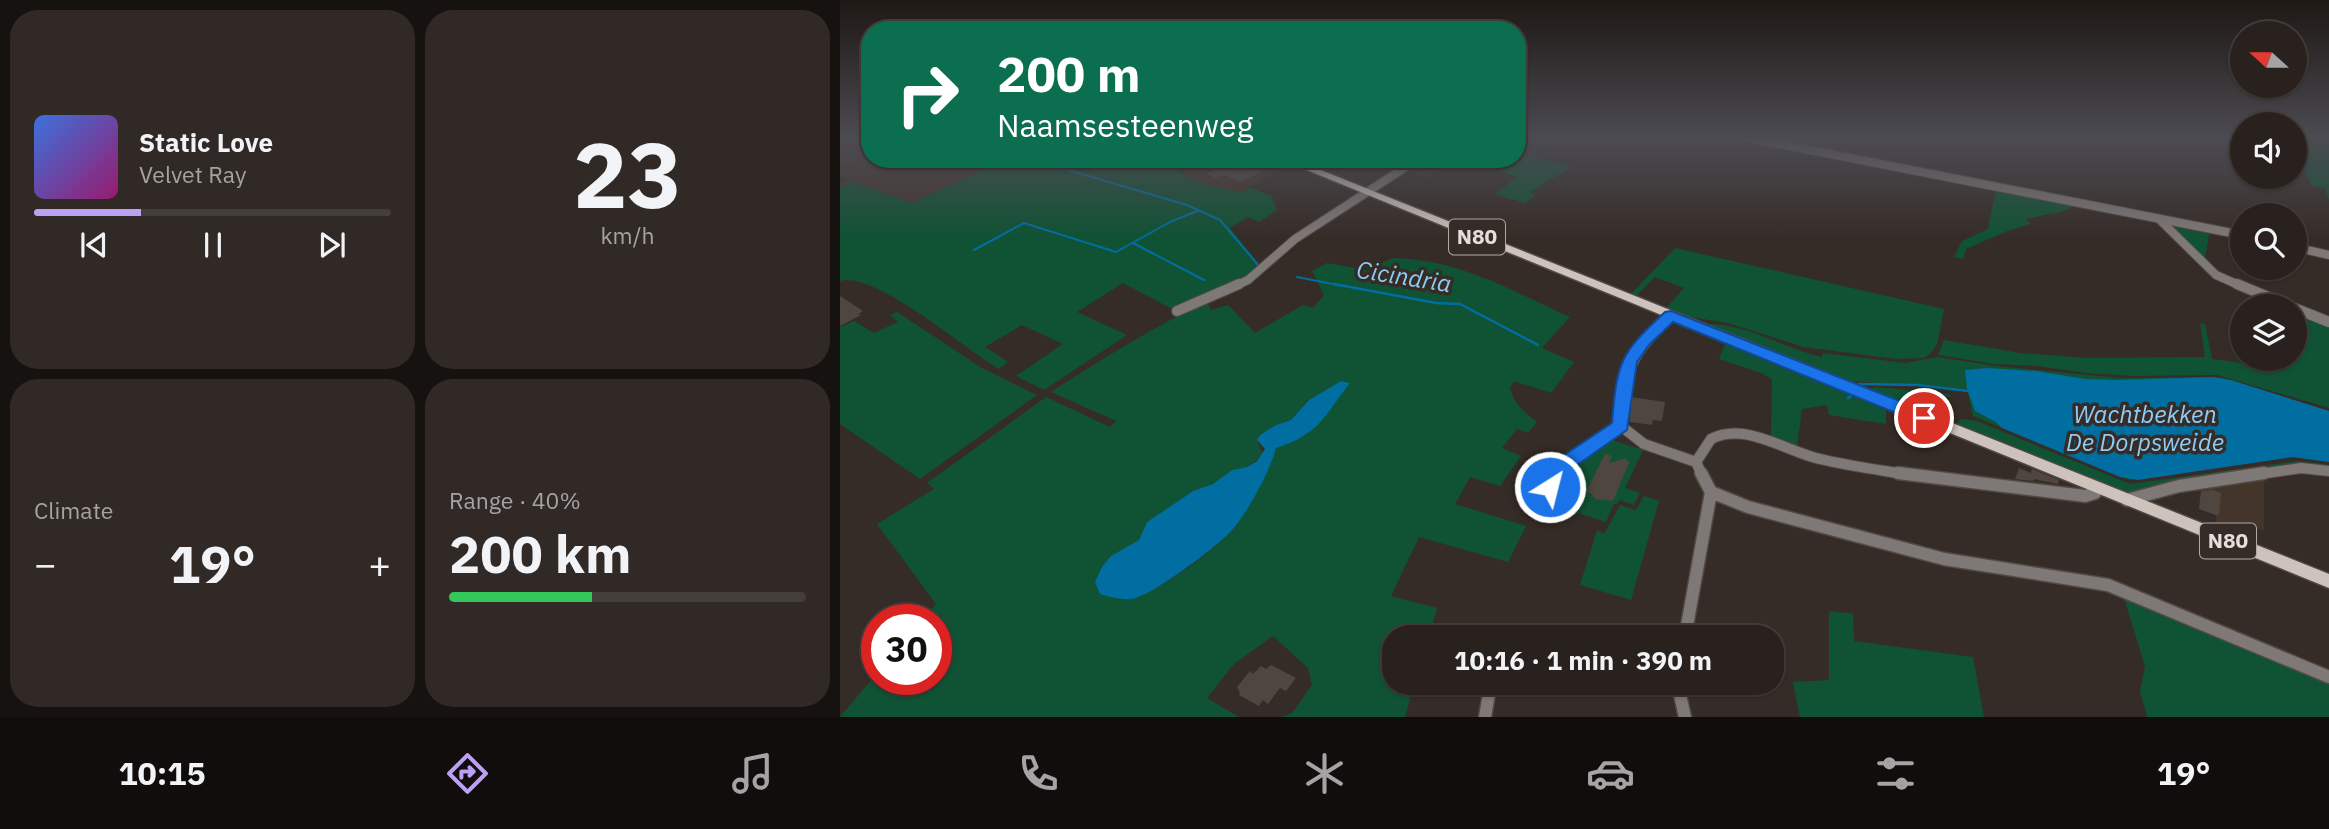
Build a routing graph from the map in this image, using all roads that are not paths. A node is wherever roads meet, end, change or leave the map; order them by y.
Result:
1 (1314, 171) edge
2 (1399, 171) edge
3 (1920, 171) edge
4 (1367, 193) junction
5 (2159, 218) junction
6 (2230, 233) edge
7 (2307, 250) edge
8 (2329, 255) edge
9 (2261, 294) edge
10 (1177, 311) dead end
11 (2307, 313) edge
12 (1671, 316) junction
13 (2329, 322) edge
14 (1621, 426) junction
15 (1696, 461) junction
16 (2329, 471) edge
17 (1539, 474) dead end
18 (1553, 474) junction
19 (1550, 487) dead end
20 (2097, 488) junction
21 (1711, 492) junction
22 (2127, 500) junction
23 (2329, 582) edge
24 (1687, 625) edge
25 (2329, 677) edge
26 (1489, 695) edge
27 (1679, 695) edge
28 (1485, 717) edge
29 (1685, 717) edge

1 - 4 main road, N80
2 - 4 street
3 - 5 street
4 - 10 street
4 - 12 main road, N80
5 - 6 street
5 - 9 street
7 - 8 street
11 - 13 street
12 - 14 street
12 - 20 main road, N80
14 - 15 street
14 - 18 street
15 - 20 street
15 - 21 street
16 - 22 street
17 - 18 street
18 - 19 street
20 - 22 main road, N80
21 - 24 street
21 - 25 street
22 - 23 main road, N80
26 - 28 street
27 - 29 street

